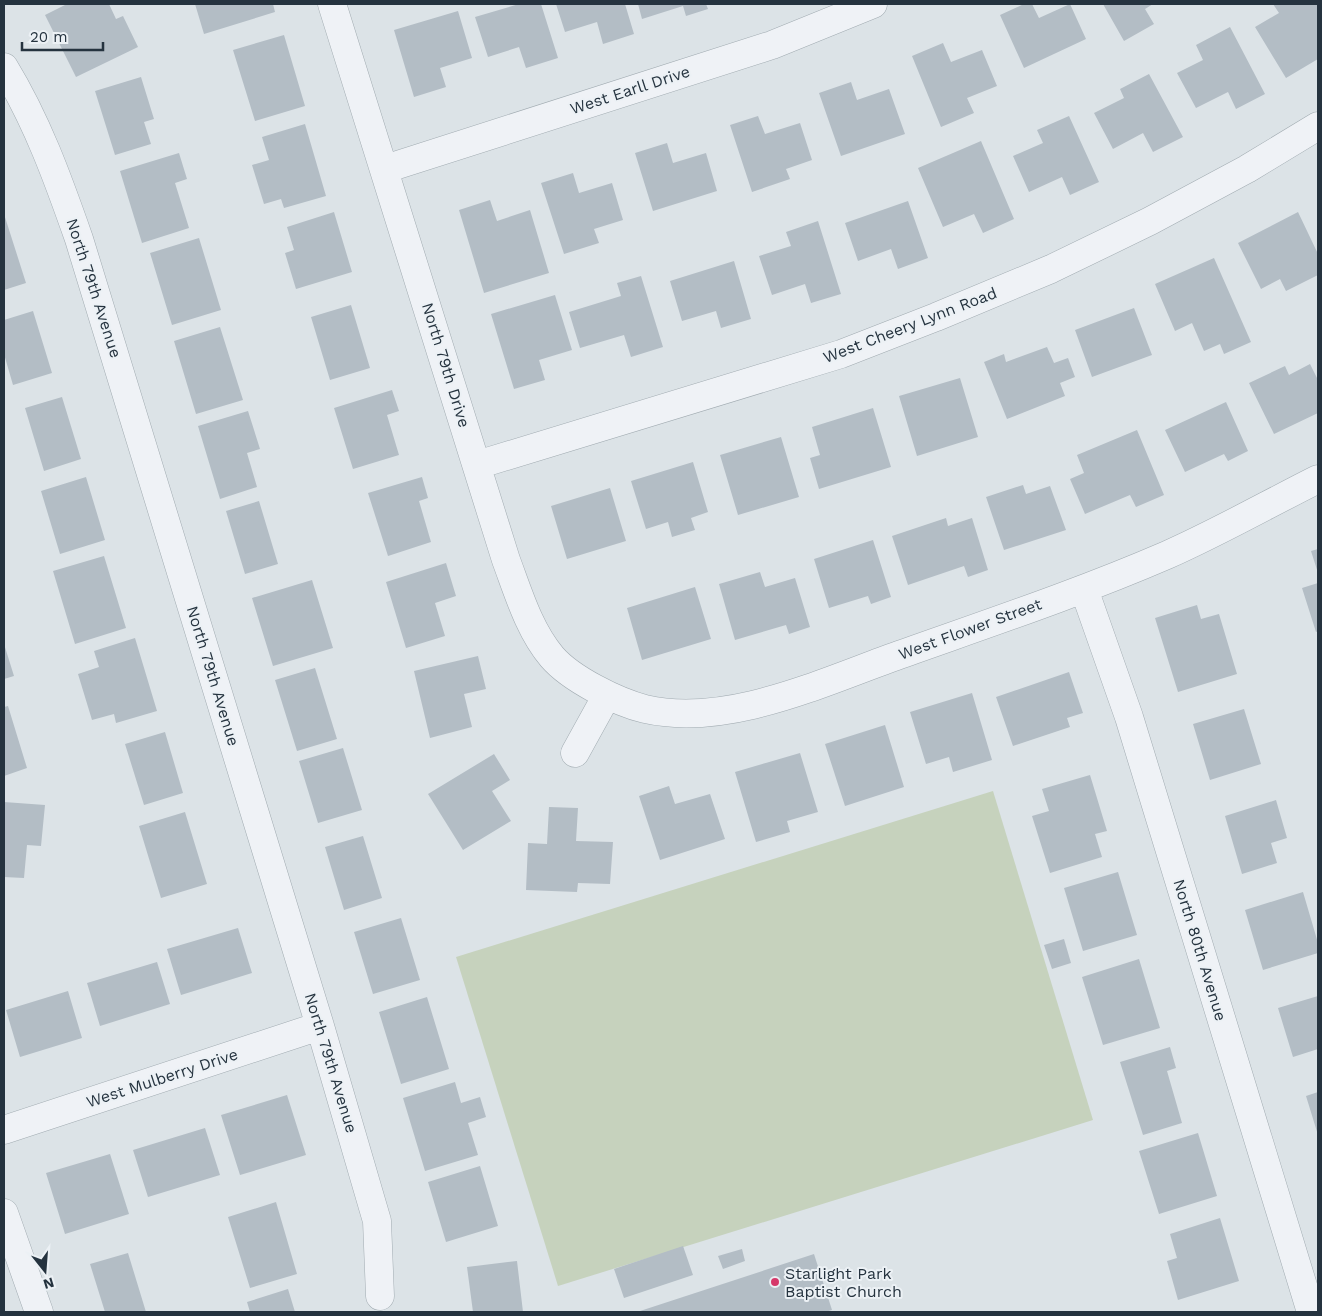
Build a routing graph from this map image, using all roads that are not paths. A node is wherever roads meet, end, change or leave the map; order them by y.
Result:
1 (332, 4) edge
2 (873, 4) edge
3 (4, 67) edge
4 (1318, 126) edge
5 (385, 169) junction
6 (478, 465) junction
7 (1318, 479) edge
8 (1084, 589) junction
9 (607, 695) junction
10 (575, 753) dead end
11 (320, 1026) junction
12 (4, 1130) edge
13 (4, 1213) edge
14 (380, 1296) dead end
15 (39, 1312) edge
16 (1311, 1312) edge

1 - 5 street, North 79th Drive
2 - 5 street, West Earll Drive
3 - 11 street, North 79th Avenue
4 - 6 street, West Cheery Lynn Road
5 - 6 street, North 79th Drive
6 - 9 street, North 79th Drive
7 - 8 street, West Flower Street
8 - 9 street, West Flower Street
8 - 16 street, North 80th Avenue
9 - 10 street
11 - 12 street, West Mulberry Drive
11 - 14 street, North 79th Avenue
13 - 15 street

